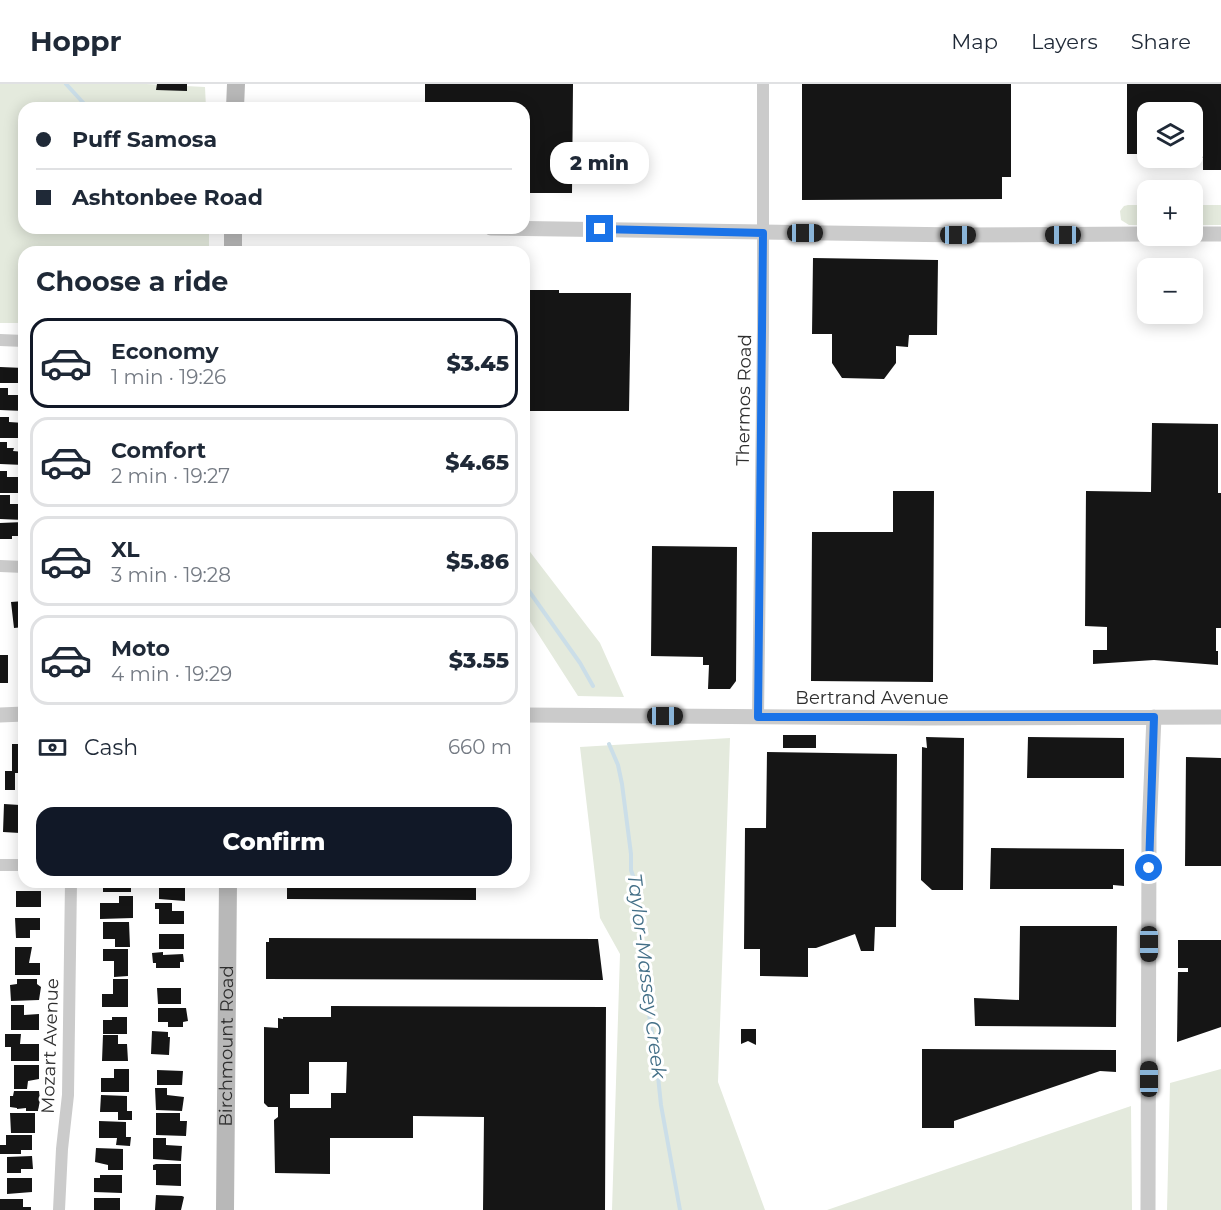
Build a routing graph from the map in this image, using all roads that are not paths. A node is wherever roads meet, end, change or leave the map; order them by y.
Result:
1 (236, 84) edge
2 (763, 84) edge
3 (235, 102) edge
4 (530, 229) edge
5 (763, 233) junction
6 (1137, 234) edge
7 (1203, 234) edge
8 (1221, 234) edge
9 (0, 340) edge
10 (18, 341) edge
11 (0, 566) edge
12 (18, 567) edge
13 (18, 714) edge
14 (0, 715) edge
15 (530, 715) edge
16 (758, 717) junction
17 (1154, 717) junction
18 (1221, 717) edge
19 (0, 865) edge
20 (18, 865) edge
21 (71, 888) edge
22 (228, 888) edge
23 (59, 1210) edge
24 (225, 1210) edge
25 (1148, 1210) edge

1 - 3 main road
2 - 5 street, Thermos Road
4 - 5 street
5 - 6 street
5 - 16 street, Thermos Road
7 - 8 street
9 - 10 street
11 - 12 street
13 - 14 street
15 - 16 street, Bertrand Avenue
16 - 17 street, Bertrand Avenue
17 - 18 street, Bertrand Avenue
17 - 25 street
19 - 20 street
21 - 23 street, Mozart Avenue
22 - 24 main road, Birchmount Road

